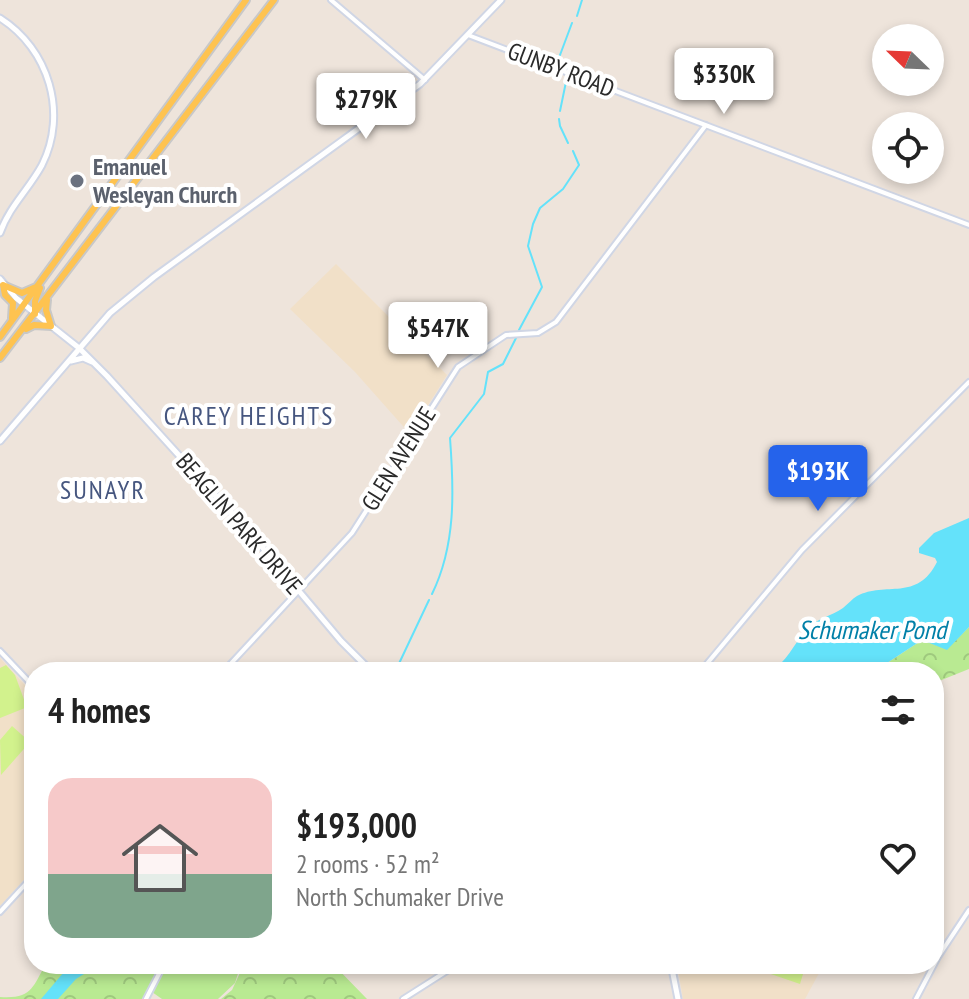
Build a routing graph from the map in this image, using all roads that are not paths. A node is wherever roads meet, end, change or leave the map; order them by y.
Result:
1 (246, 0) edge
2 (274, 0) edge
3 (331, 0) edge
4 (501, 0) edge
5 (0, 18) edge
6 (468, 35) junction
7 (425, 80) junction
8 (706, 125) junction
9 (969, 225) edge
10 (0, 233) edge
11 (47, 274) junction
12 (60, 281) junction
13 (2, 282) edge
14 (38, 285) junction
15 (23, 305) junction
16 (35, 314) junction
17 (9, 325) junction
18 (51, 326) junction
19 (93, 331) junction
20 (0, 337) edge
21 (69, 340) junction
22 (79, 348) junction
23 (5, 351) junction
24 (0, 358) edge
25 (70, 360) junction
26 (94, 362) junction
27 (59, 372) junction
28 (969, 382) edge
29 (0, 441) edge
30 (298, 592) junction
31 (0, 651) edge
32 (232, 662) edge
33 (360, 662) edge
34 (708, 662) edge
35 (24, 676) edge
36 (24, 886) edge
37 (969, 910) edge
38 (0, 912) edge
39 (944, 948) edge
40 (159, 974) edge
41 (442, 974) edge
42 (673, 974) edge
43 (929, 974) edge
44 (146, 999) edge
45 (403, 999) edge
46 (678, 999) edge
47 (916, 999) edge

1 - 11 main road
2 - 12 main road
3 - 7 street
4 - 6 main road
5 - 10 main road
6 - 7 main road
6 - 8 street, GUNBY ROAD
7 - 19 main road
8 - 9 street, GUNBY ROAD
8 - 30 street, GLEN AVENUE
11 - 14 main road
11 - 16 main road
12 - 16 main road
12 - 18 main road
13 - 14 main road
13 - 15 main road, BEAGLIN PARK DRIVE
13 - 17 main road
14 - 15 main road
15 - 16 main road, BEAGLIN PARK DRIVE
15 - 17 main road
15 - 23 main road
16 - 18 main road, BEAGLIN PARK DRIVE
16 - 23 main road
17 - 20 main road
18 - 21 main road, BEAGLIN PARK DRIVE
18 - 23 main road
19 - 21 main road
19 - 22 main road
21 - 22 main road, BEAGLIN PARK DRIVE
21 - 25 main road
22 - 25 main road
22 - 26 main road, BEAGLIN PARK DRIVE
23 - 24 main road
25 - 27 main road
26 - 27 main road
26 - 30 main road, BEAGLIN PARK DRIVE
27 - 29 main road
28 - 34 street
30 - 32 street, GLEN AVENUE
30 - 33 main road, BEAGLIN PARK DRIVE
31 - 35 street
36 - 38 street
37 - 39 street
40 - 44 street
41 - 45 street
42 - 46 main road
43 - 47 street

